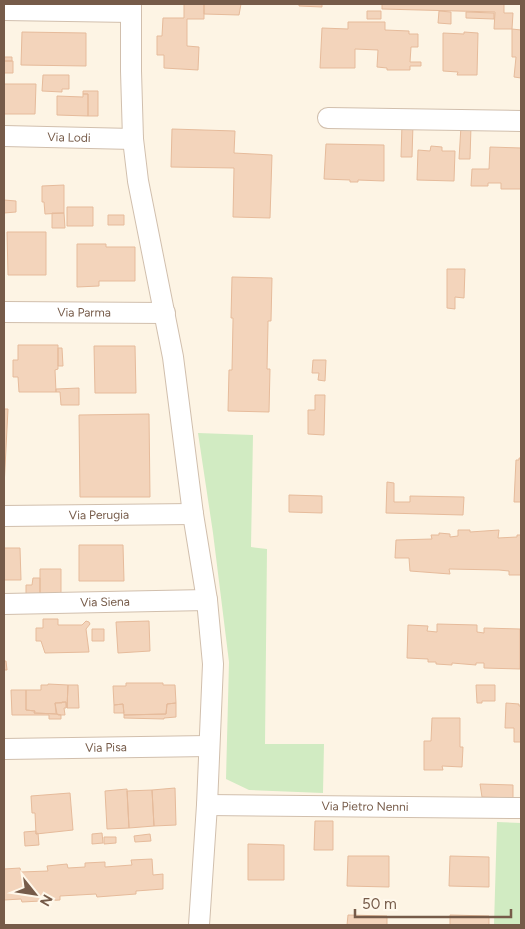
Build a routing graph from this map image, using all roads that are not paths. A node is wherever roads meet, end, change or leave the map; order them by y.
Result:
1 (131, 8) edge
2 (4, 10) edge
3 (328, 118) dead end
4 (521, 121) edge
5 (4, 136) edge
6 (134, 139) junction
7 (4, 312) edge
8 (165, 313) junction
9 (193, 514) junction
10 (4, 516) edge
11 (207, 600) junction
12 (4, 604) edge
13 (209, 746) junction
14 (4, 750) edge
15 (207, 805) junction
16 (521, 808) edge
17 (199, 925) edge

1 - 2 street
1 - 6 street
3 - 4 street
5 - 6 street, Via Lodi
6 - 8 street
7 - 8 street, Via Parma
8 - 9 street
9 - 10 street, Via Perugia
9 - 11 street
11 - 12 street, Via Siena
11 - 13 street
13 - 14 street, Via Pisa
13 - 15 street
15 - 16 street, Via Pietro Nenni
15 - 17 street

